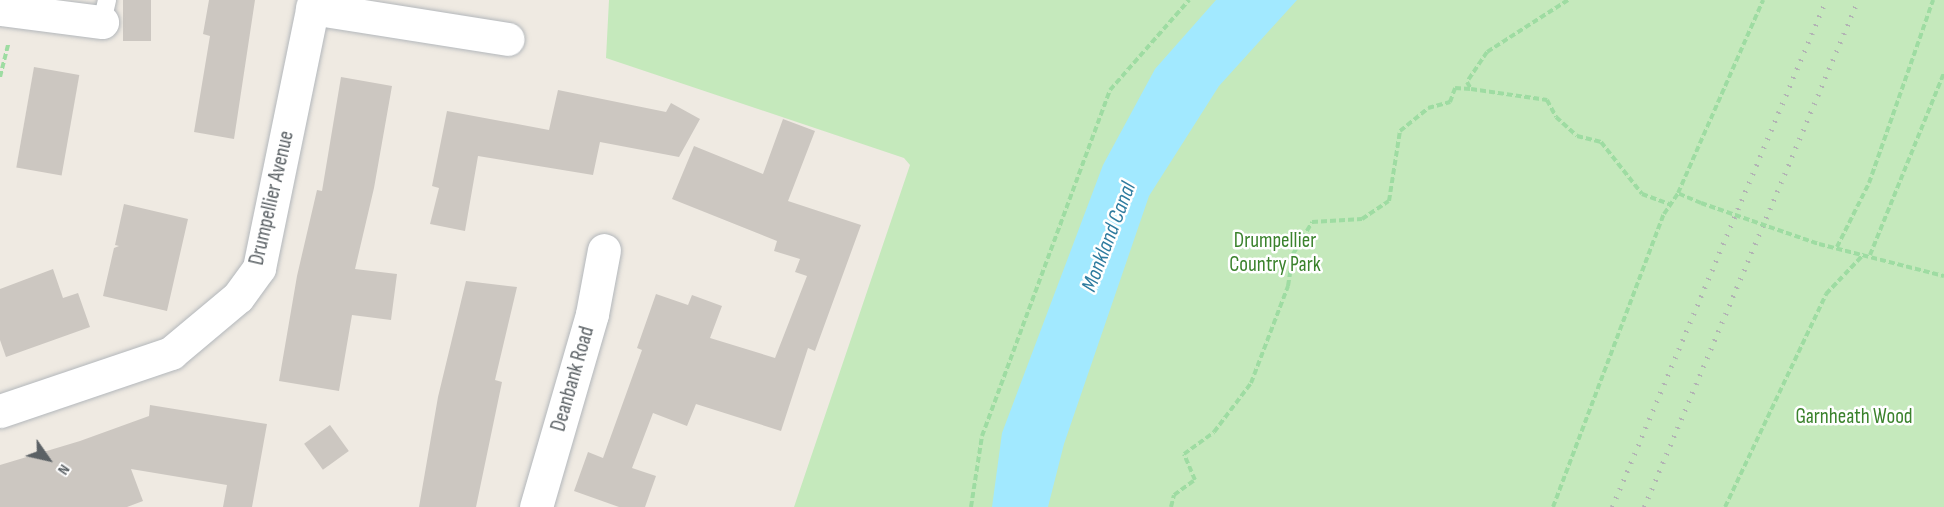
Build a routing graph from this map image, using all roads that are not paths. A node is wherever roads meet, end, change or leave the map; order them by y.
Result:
1 (313, 4) edge
2 (0, 9) edge
3 (104, 11) edge
4 (508, 39) dead end
5 (604, 250) dead end
6 (0, 411) edge
7 (536, 507) edge

1 - 4 street, Drumpellier Avenue
1 - 6 street, Drumpellier Avenue
2 - 3 street
5 - 7 street, Deanbank Road

